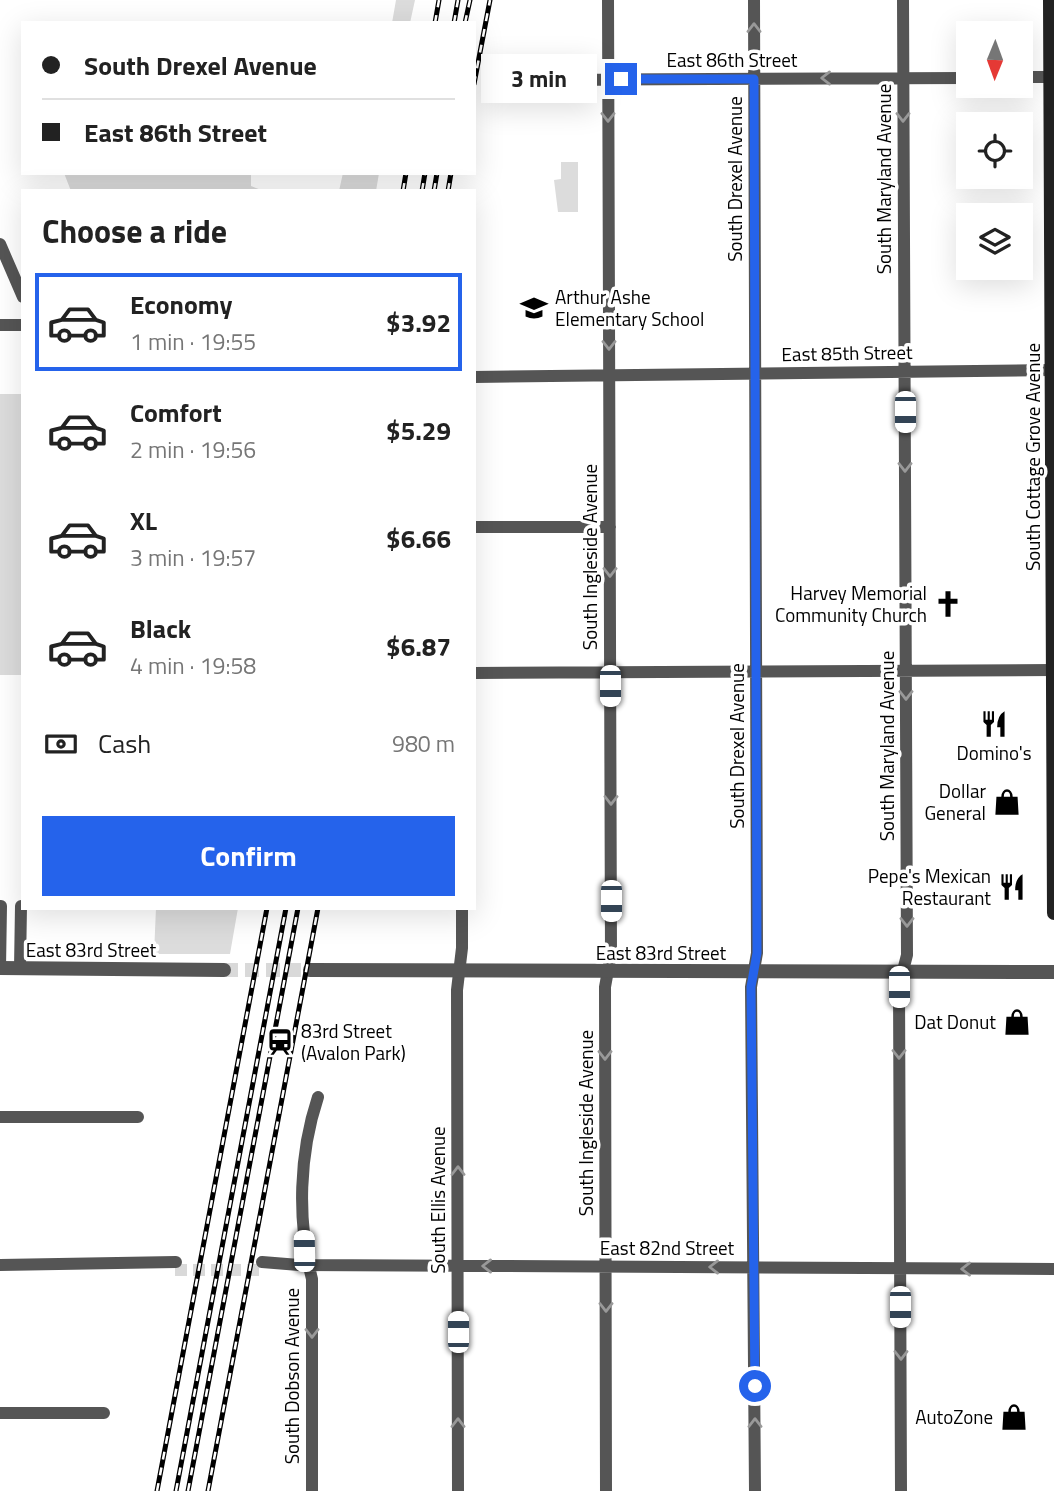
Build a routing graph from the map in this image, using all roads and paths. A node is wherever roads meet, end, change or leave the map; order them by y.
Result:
1 (608, 0) edge
2 (754, 0) edge
3 (903, 0) edge
4 (1050, 0) edge
5 (1033, 77) edge
6 (1051, 77) junction
7 (903, 78) junction
8 (956, 78) edge
9 (754, 79) junction
10 (496, 80) dead end
11 (608, 80) junction
12 (0, 244) edge
13 (21, 292) edge
14 (0, 325) edge
15 (21, 325) edge
16 (1052, 370) edge
17 (904, 372) junction
18 (755, 374) junction
19 (609, 376) junction
20 (476, 377) edge
21 (1053, 478) edge
22 (476, 527) edge
23 (610, 527) junction
24 (1054, 670) edge
25 (756, 671) junction
26 (906, 671) junction
27 (610, 672) junction
28 (476, 673) edge
29 (1, 906) edge
30 (21, 906) dead end
31 (462, 910) edge
32 (1054, 913) edge
33 (0, 968) edge
34 (20, 968) junction
35 (225, 970) tunnel mouth
36 (310, 970) tunnel mouth
37 (460, 971) junction
38 (608, 972) junction
39 (754, 972) junction
40 (1054, 972) edge
41 (902, 973) junction
42 (318, 1097) dead end
43 (0, 1116) edge
44 (138, 1117) dead end
45 (0, 1265) edge
46 (308, 1265) junction
47 (176, 1266) tunnel mouth
48 (261, 1266) tunnel mouth
49 (458, 1266) junction
50 (606, 1267) junction
51 (755, 1268) junction
52 (900, 1268) junction
53 (1054, 1269) edge
54 (0, 1413) edge
55 (104, 1413) dead end
56 (312, 1491) edge
57 (458, 1491) edge
58 (607, 1491) edge
59 (755, 1491) edge
60 (901, 1491) edge

1 - 11 street, South Ingleside Avenue
9 -> 2 street, South Drexel Avenue
3 - 7 street, South Maryland Avenue
4 - 6 main road, South Cottage Grove Avenue
5 - 6 street
6 - 16 main road, South Cottage Grove Avenue
7 - 8 street, East 86th Street
7 -> 9 street, East 86th Street
7 -> 17 street, South Maryland Avenue
9 - 11 street, East 86th Street
9 - 18 street, South Drexel Avenue
10 - 11 street, East 86th Street
11 -> 19 street, South Ingleside Avenue
12 - 13 street
14 - 15 street
16 - 17 street, East 85th Street
16 - 21 main road, South Cottage Grove Avenue
17 - 18 street, East 85th Street
17 -> 26 street, South Maryland Avenue
18 - 19 street, East 85th Street
18 - 25 street, South Drexel Avenue
19 - 20 street, East 85th Street
19 - 23 street, South Ingleside Avenue
21 - 24 main road, South Cottage Grove Avenue
22 - 23 street
23 -> 27 street, South Ingleside Avenue
24 - 26 street
24 - 32 main road, South Cottage Grove Avenue
25 - 26 street
25 - 27 street
25 - 39 street, South Drexel Avenue
26 -> 41 street, South Maryland Avenue
27 - 28 street
27 -> 38 street, South Ingleside Avenue
29 - 33 street
30 - 34 street
31 - 37 street, South Ellis Avenue
33 - 34 street, East 83rd Street
34 - 35 street, East 83rd Street
36 - 37 street, East 83rd Street
37 - 38 street, East 83rd Street
49 -> 37 street, South Ellis Avenue
38 - 39 street, East 83rd Street
38 -> 50 street, South Ingleside Avenue
39 - 41 street, East 83rd Street
39 - 51 street, South Drexel Avenue
40 - 41 street, East 83rd Street
41 -> 52 street, South Maryland Avenue
42 - 46 street, South Dobson Avenue
43 - 44 street
45 - 47 street
46 - 48 street, East 82nd Street
46 - 49 street, East 82nd Street
46 -> 56 street, South Dobson Avenue
50 -> 49 street, East 82nd Street
57 -> 49 street, South Ellis Avenue
51 -> 50 street, East 82nd Street
50 -> 58 street, South Ingleside Avenue
51 - 52 street, East 82nd Street
59 -> 51 street, South Drexel Avenue
53 -> 52 street, East 82nd Street
52 -> 60 street, South Maryland Avenue
54 - 55 street

